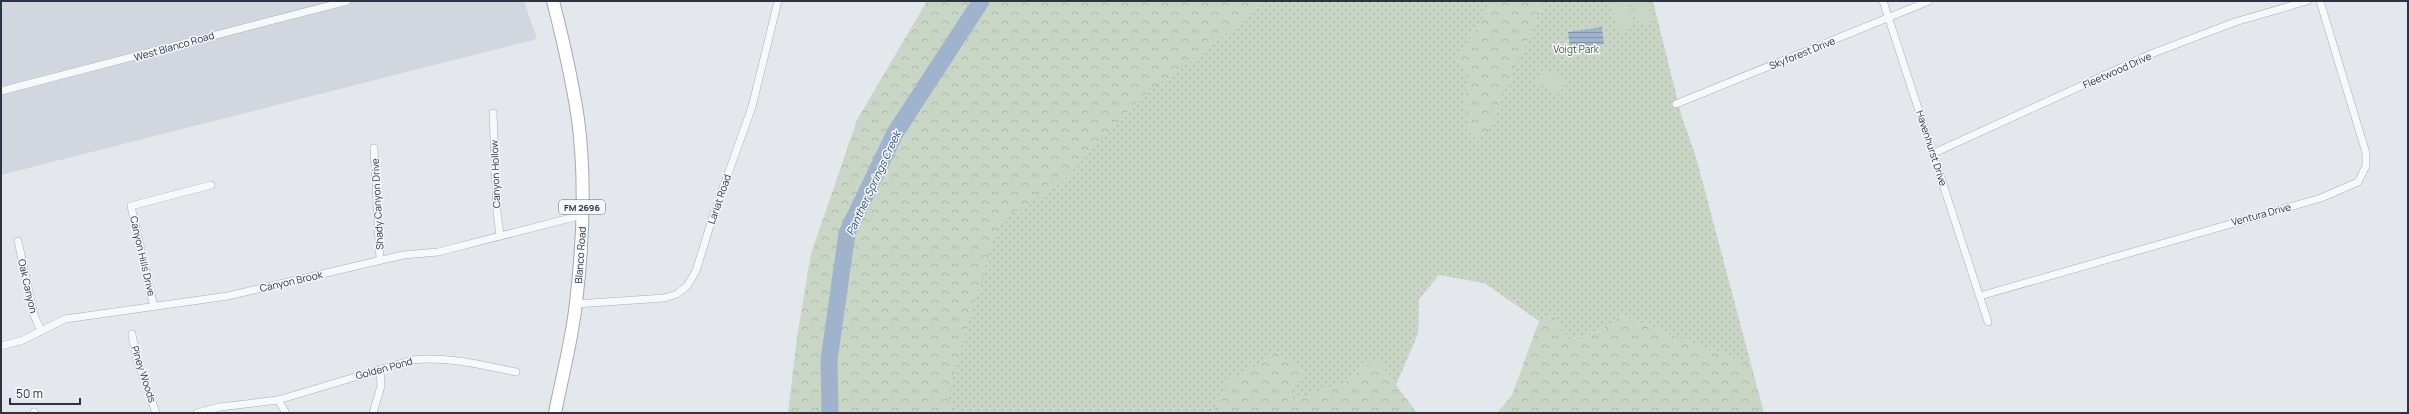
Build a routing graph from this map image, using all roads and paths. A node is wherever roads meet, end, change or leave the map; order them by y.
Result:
1 (347, 1) edge
2 (553, 1) edge
3 (778, 1) edge
4 (1883, 1) edge
5 (1928, 1) edge
6 (2307, 1) edge
7 (2320, 1) edge
8 (1889, 19) junction
9 (1, 91) edge
10 (1676, 104) dead end
11 (493, 113) dead end
12 (374, 148) dead end
13 (1934, 153) junction
14 (211, 185) dead end
15 (582, 215) junction
16 (500, 236) junction
17 (18, 241) dead end
18 (380, 260) junction
19 (1980, 296) junction
20 (576, 304) junction
21 (154, 307) junction
22 (1988, 322) dead end
23 (41, 331) junction
24 (132, 334) dead end
25 (1, 346) edge
26 (380, 369) junction
27 (516, 372) dead end
28 (278, 400) junction
29 (156, 413) edge
30 (196, 413) edge
31 (286, 413) edge
32 (375, 413) edge
33 (555, 413) edge

1 - 9 street, West Blanco Road
2 - 15 main road, Blanco Road / FM 2696
3 - 20 street, Lariat Road
4 - 8 street, Havenhurst Drive
5 - 8 street, Skyforest Drive
6 - 13 street, Fleetwood Drive
7 - 19 street, Ventura Drive
8 - 10 street, Skyforest Drive
8 - 13 street, Havenhurst Drive
11 - 16 street, Canyon Hollow
12 - 18 street, Shady Canyon Drive
13 - 19 street, Havenhurst Drive
14 - 21 street, Canyon Hills Drive
15 - 16 street, Canyon Brook
15 - 20 main road, Blanco Road / FM 2696
16 - 18 street, Canyon Brook
17 - 23 street, Oak Canyon
18 - 21 street, Canyon Brook
19 - 22 street, Havenhurst Drive
20 - 33 main road, Blanco Road / FM 2696
21 - 23 street, Canyon Brook
23 - 25 street, Canyon Brook
24 - 29 street, Piney Woods
26 - 27 street, Golden Pond
26 - 28 street, Golden Pond
26 - 32 street
28 - 30 street, Golden Pond
28 - 31 street

